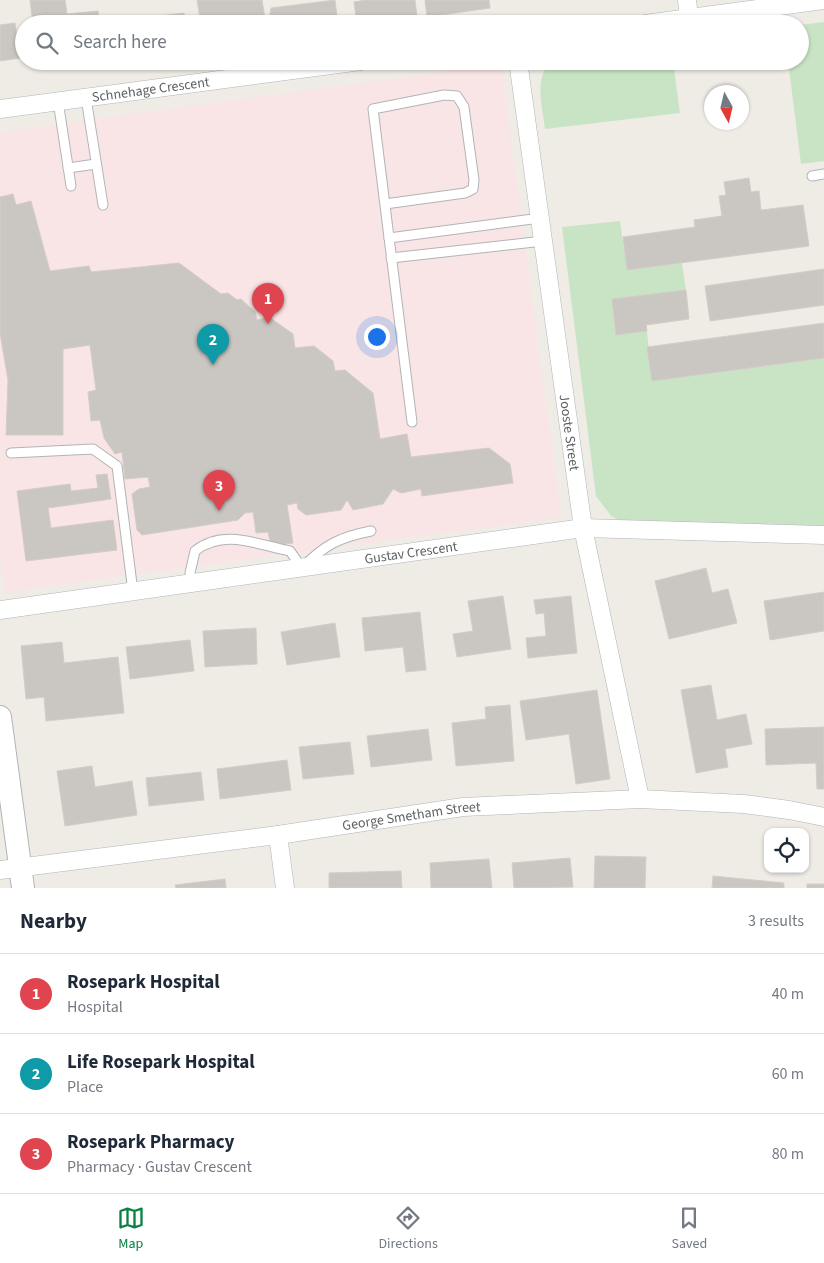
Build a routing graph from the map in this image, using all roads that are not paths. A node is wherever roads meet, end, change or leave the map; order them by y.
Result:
1 (687, 0) edge
2 (824, 0) edge
3 (689, 15) edge
4 (712, 15) edge
5 (294, 70) edge
6 (519, 70) edge
7 (86, 98) junction
8 (58, 101) junction
9 (0, 109) edge
10 (96, 164) junction
11 (68, 168) junction
12 (824, 174) edge
13 (812, 176) dead end
14 (71, 186) dead end
15 (385, 204) junction
16 (103, 205) dead end
17 (540, 218) junction
18 (389, 238) junction
19 (543, 241) junction
20 (391, 258) junction
21 (412, 422) dead end
22 (11, 453) dead end
23 (583, 528) junction
24 (371, 531) dead end
25 (824, 535) edge
26 (302, 568) junction
27 (191, 584) junction
28 (133, 592) junction
29 (0, 610) edge
30 (0, 716) edge
31 (640, 800) junction
32 (824, 817) edge
33 (278, 835) junction
34 (14, 875) edge
35 (285, 888) edge

1 - 3 street
2 - 4 street
5 - 7 street, Schnehage Crescent
6 - 17 street, Jooste Street
7 - 8 street, Schnehage Crescent
7 - 10 lane
8 - 9 street, Schnehage Crescent
8 - 11 lane
10 - 11 lane
10 - 16 lane
11 - 14 lane
12 - 13 lane
15 - 15 lane
15 - 18 lane
17 - 18 lane
17 - 19 street, Jooste Street
18 - 20 lane
19 - 20 lane
19 - 23 street, Jooste Street
20 - 21 lane
22 - 28 lane
23 - 25 street, Gustav Crescent
23 - 26 street, Gustav Crescent
23 - 31 street, Jooste Street
24 - 26 lane
26 - 27 street, Gustav Crescent
26 - 27 lane
27 - 28 street, Gustav Crescent
28 - 29 street, Gustav Crescent
30 - 34 street
31 - 32 street, George Smetham Street
31 - 33 street, George Smetham Street
33 - 34 street, George Smetham Street
33 - 35 street

